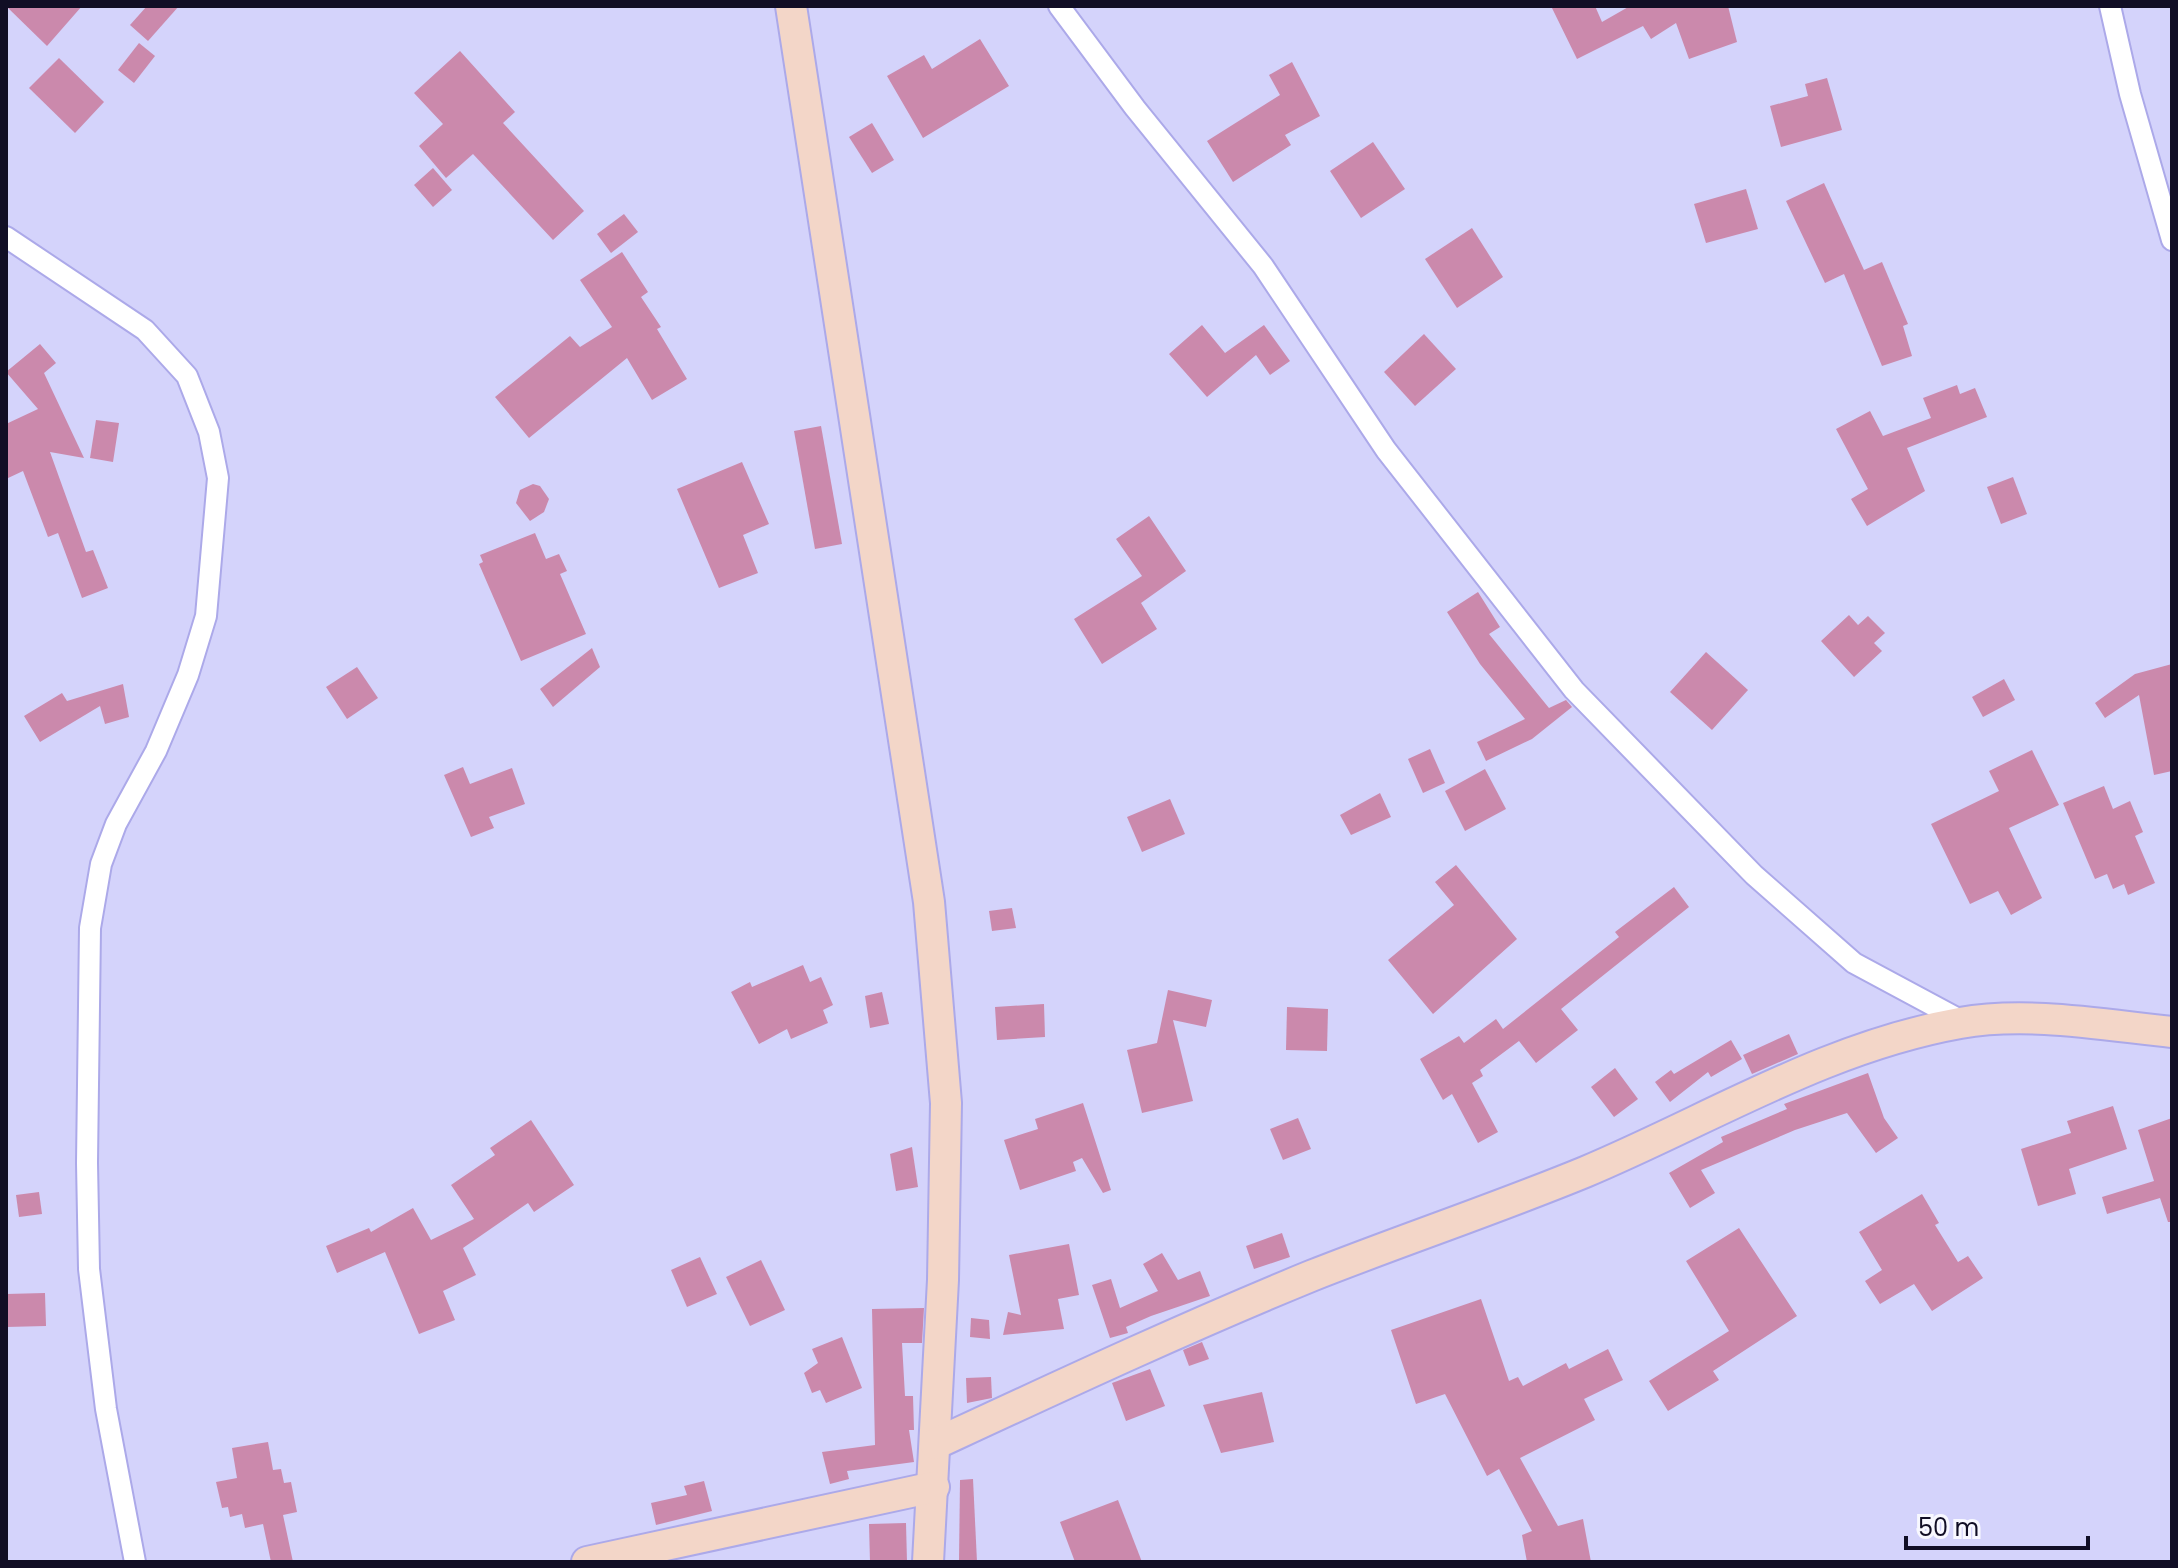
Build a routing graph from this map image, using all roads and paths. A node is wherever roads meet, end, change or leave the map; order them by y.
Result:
1 (791, 6) edge
2 (1059, 6) edge
3 (2110, 6) edge
4 (6, 237) edge
5 (2172, 240) edge
6 (1964, 1022) junction
7 (2172, 1032) edge
8 (935, 1444) junction
9 (934, 1487) junction
10 (135, 1562) edge
11 (587, 1562) edge
12 (928, 1562) edge

1 - 8 main road
2 - 6 street
3 - 5 street
4 - 10 street
6 - 7 main road
6 - 8 main road
8 - 9 main road
9 - 11 main road
9 - 12 main road

